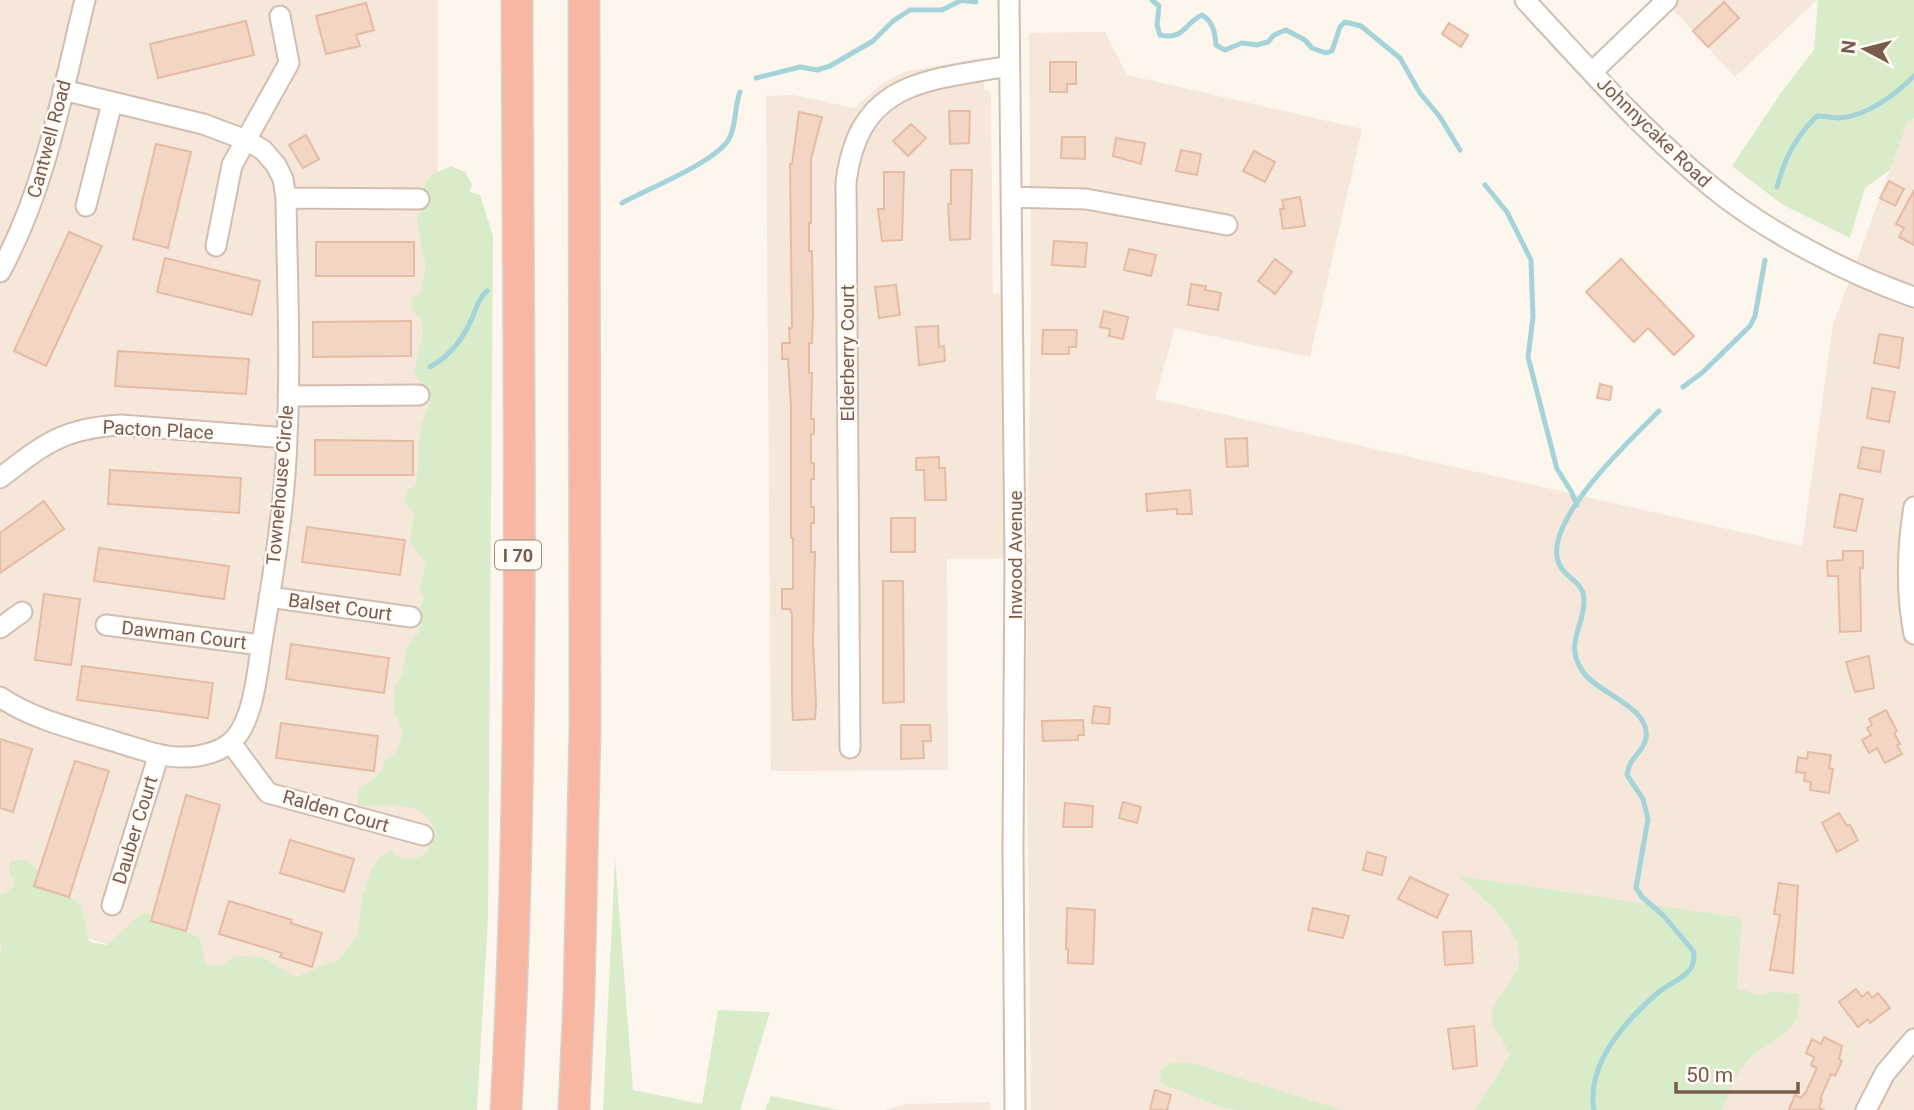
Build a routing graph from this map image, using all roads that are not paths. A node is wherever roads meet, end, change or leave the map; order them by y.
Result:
1 (85, 0) edge
2 (517, 0) edge
3 (584, 0) edge
4 (1009, 0) edge
5 (1525, 0) edge
6 (1667, 0) edge
7 (280, 16) dead end
8 (1009, 66) junction
9 (1592, 72) junction
10 (63, 90) junction
11 (112, 103) junction
12 (246, 140) junction
13 (1011, 197) junction
14 (286, 198) junction
15 (419, 198) dead end
16 (86, 206) dead end
17 (1227, 225) dead end
18 (216, 246) dead end
19 (0, 272) edge
20 (1914, 297) edge
21 (419, 395) dead end
22 (288, 396) junction
23 (288, 438) junction
24 (0, 478) edge
25 (1914, 507) edge
26 (269, 597) junction
27 (22, 612) dead end
28 (411, 617) dead end
29 (106, 625) dead end
30 (0, 628) edge
31 (1913, 628) edge
32 (261, 645) junction
33 (0, 697) edge
34 (231, 743) junction
35 (850, 748) dead end
36 (159, 754) junction
37 (423, 835) dead end
38 (112, 905) dead end
39 (1914, 1039) edge
40 (506, 1110) edge
41 (573, 1110) edge
42 (1015, 1110) edge
43 (1866, 1110) edge

1 - 10 street, Cantwell Road
2 - 40 highway, I 70
3 - 41 highway
4 - 8 street, Inwood Avenue
5 - 9 street, Johnnycake Road
6 - 9 street
7 - 12 street
8 - 13 street, Inwood Avenue
8 - 35 street, Elderberry Court
9 - 20 street, Johnnycake Road
10 - 11 street, Townehouse Circle
10 - 19 street, Cantwell Road
11 - 12 street, Townehouse Circle
11 - 16 street
12 - 14 street, Townehouse Circle
12 - 18 street
13 - 17 street
13 - 42 street, Inwood Avenue
14 - 15 street
14 - 22 street, Townehouse Circle
21 - 22 street
22 - 23 street, Townehouse Circle
23 - 24 street, Pacton Place
23 - 26 street, Townehouse Circle
25 - 31 street
26 - 28 street, Balset Court
26 - 32 street, Townehouse Circle
27 - 30 street
29 - 32 street, Dawman Court
32 - 34 street, Townehouse Circle
33 - 36 street
34 - 36 street
34 - 37 street, Ralden Court
36 - 38 street, Dauber Court
39 - 43 street

